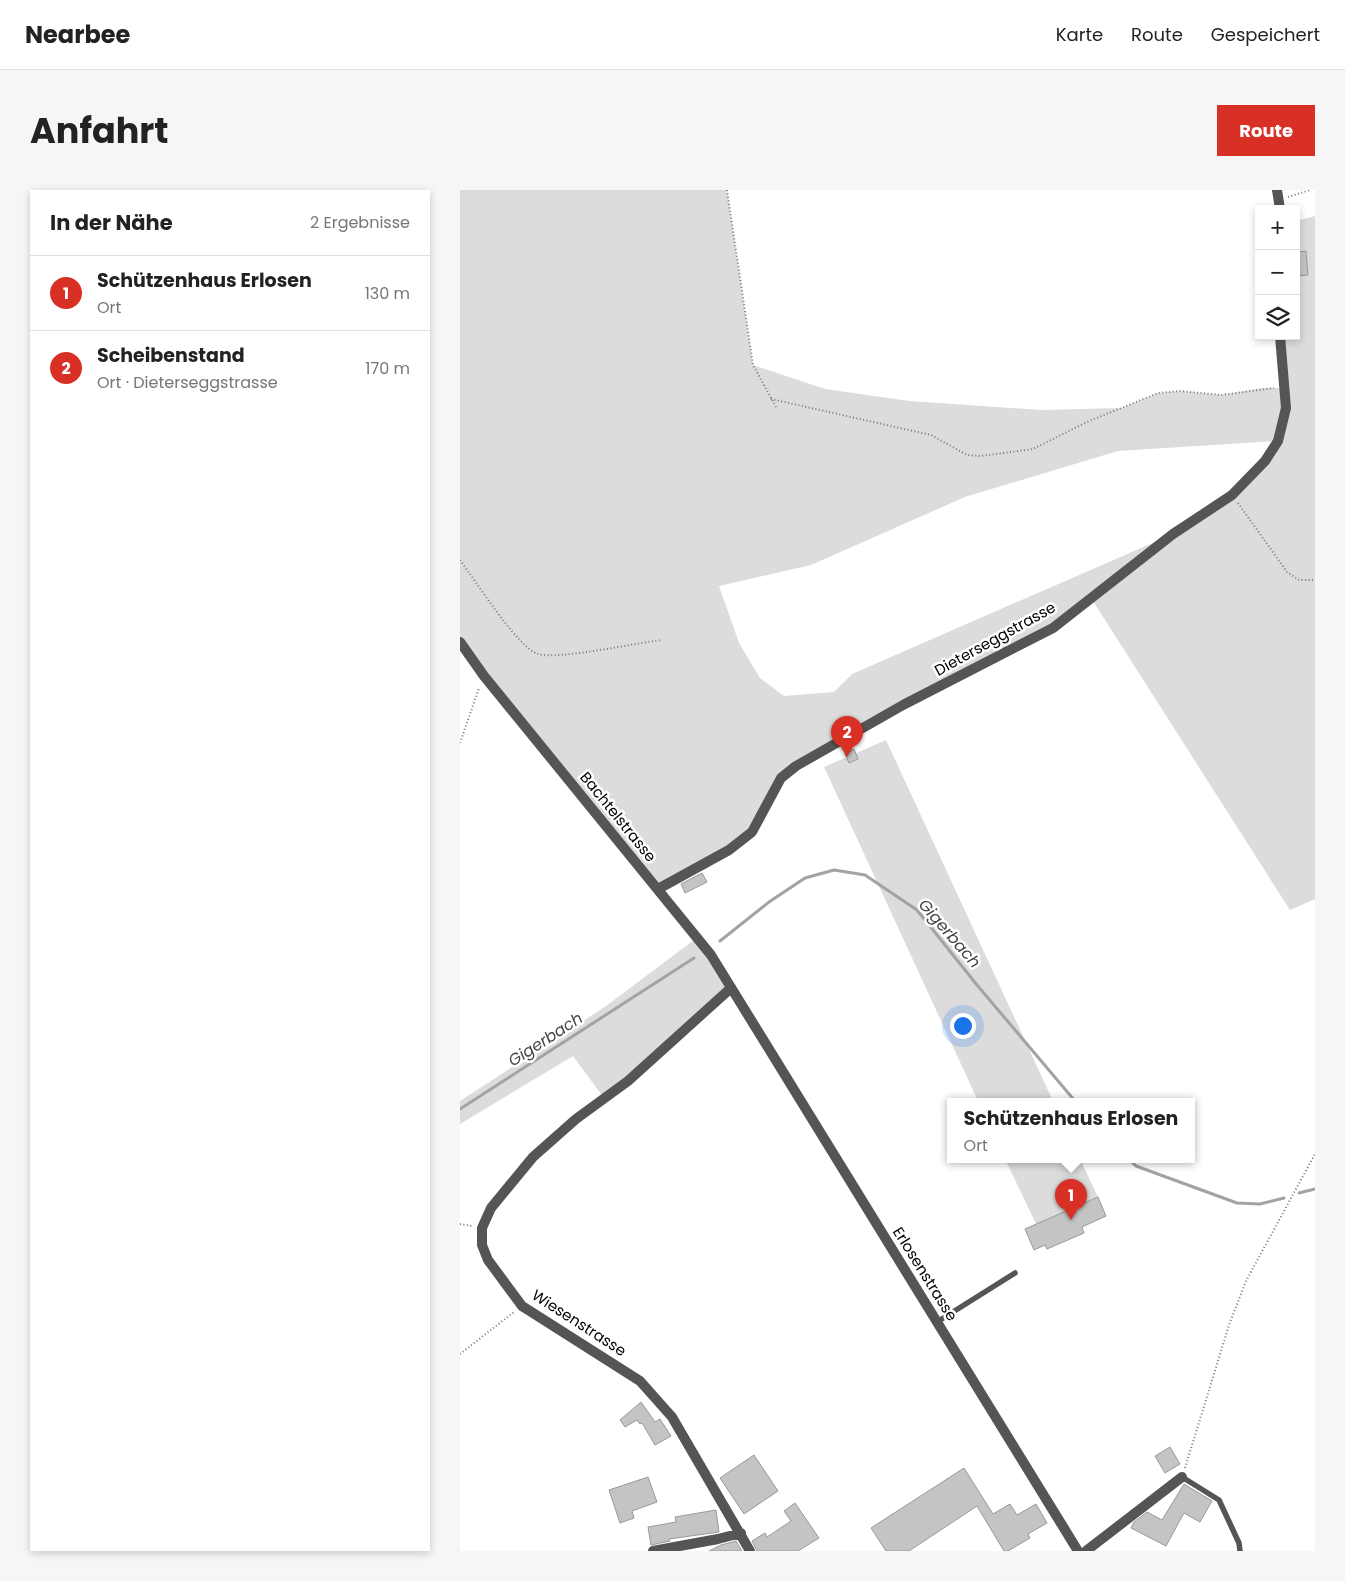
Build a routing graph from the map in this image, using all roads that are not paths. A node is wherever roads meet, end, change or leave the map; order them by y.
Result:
1 (1280, 340) edge
2 (460, 642) edge
3 (658, 889) junction
4 (732, 988) junction
5 (748, 1014) joint
6 (1015, 1272) dead end
7 (937, 1322) junction
8 (1182, 1478) joint
9 (741, 1533) junction
10 (1079, 1550) edge
11 (653, 1551) edge
12 (750, 1551) edge
13 (1240, 1551) edge

1 - 3 street, Dieterseggstrasse
2 - 3 street, Bachtelstrasse
3 - 4 street, Bachtelstrasse
4 - 5 street, Bachtelstrasse
4 - 9 street, Wiesenstrasse
5 - 7 street, Erlosenstrasse
6 - 7 lane
7 - 10 street, Erlosenstrasse
8 - 10 street
8 - 13 lane
9 - 11 street
9 - 12 street, Wiesenstrasse

